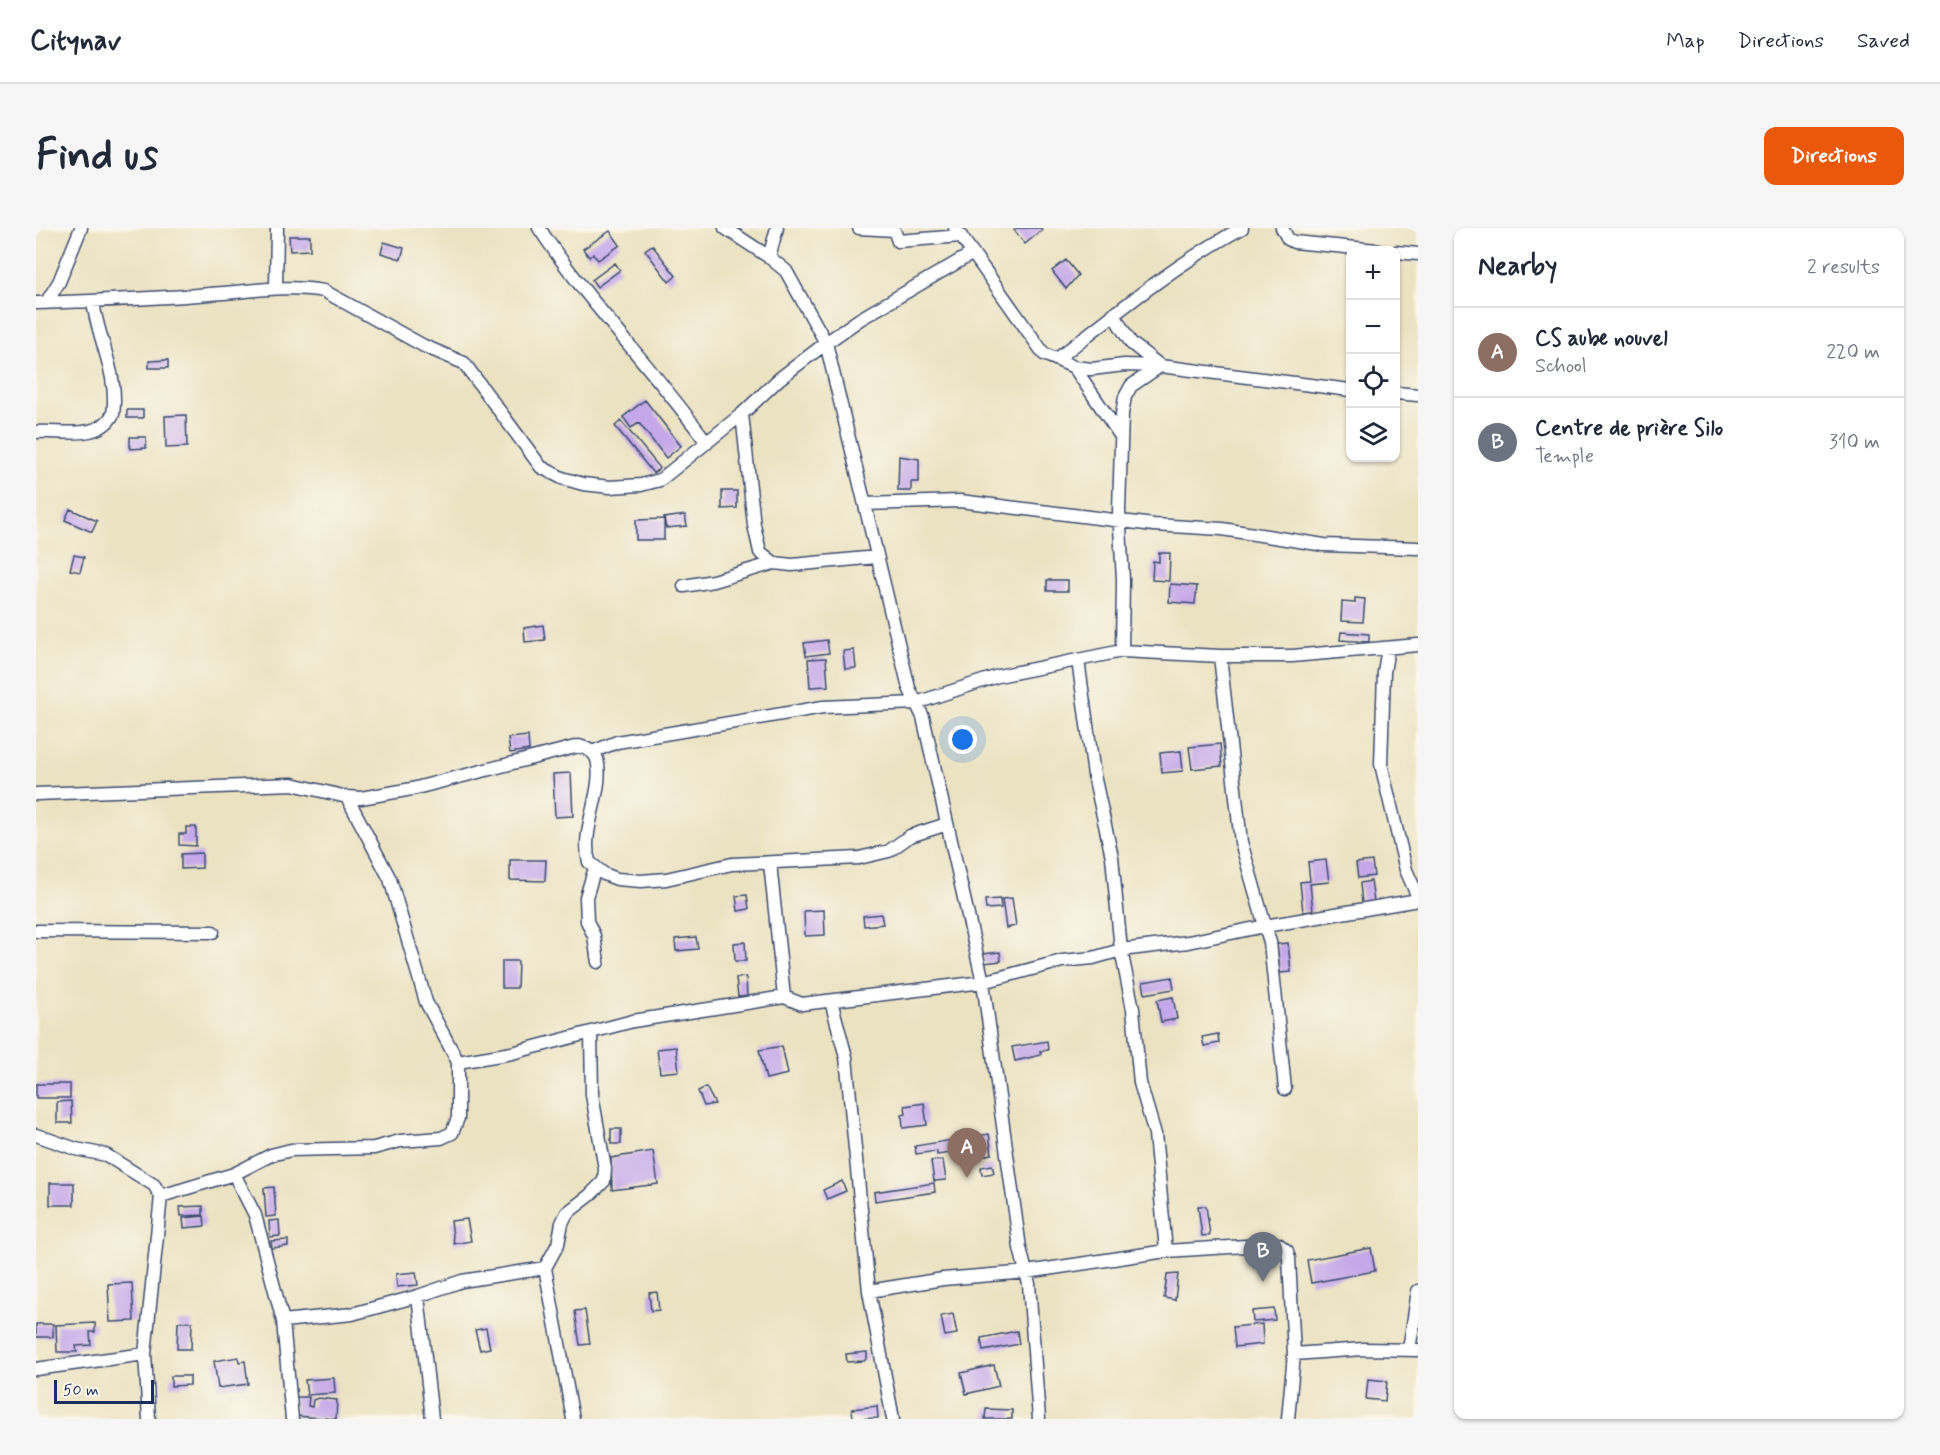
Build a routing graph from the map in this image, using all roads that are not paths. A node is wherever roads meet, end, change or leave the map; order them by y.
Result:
1 (81, 228) edge
2 (277, 228) edge
3 (539, 228) edge
4 (725, 228) edge
5 (777, 228) edge
6 (859, 228) edge
7 (1242, 228) edge
8 (1280, 228) edge
9 (958, 232) edge
10 (1346, 247) edge
11 (1400, 252) edge
12 (973, 254) junction
13 (1418, 254) edge
14 (769, 257) junction
15 (276, 288) junction
16 (93, 302) junction
17 (41, 303) edge
18 (1113, 314) junction
19 (826, 343) junction
20 (1057, 359) junction
21 (1160, 366) junction
22 (1074, 367) junction
23 (1346, 389) edge
24 (1400, 393) edge
25 (1418, 395) edge
26 (742, 414) junction
27 (36, 432) edge
28 (1122, 437) junction
29 (707, 443) junction
30 (865, 504) junction
31 (1120, 520) junction
32 (1418, 548) edge
33 (878, 557) junction
34 (774, 563) junction
35 (684, 586) dead end
36 (1418, 645) edge
37 (1388, 648) junction
38 (1122, 651) junction
39 (1220, 656) junction
40 (1078, 660) junction
41 (916, 703) junction
42 (592, 752) junction
43 (36, 794) edge
44 (347, 797) junction
45 (947, 824) junction
46 (770, 863) junction
47 (595, 868) junction
48 (1418, 899) edge
49 (1265, 926) junction
50 (36, 931) edge
51 (213, 932) dead end
52 (1121, 950) junction
53 (598, 962) dead end
54 (984, 982) junction
55 (783, 997) junction
56 (831, 1001) junction
57 (591, 1033) junction
58 (458, 1062) junction
59 (1285, 1089) dead end
60 (36, 1135) edge
61 (234, 1174) junction
62 (162, 1196) junction
63 (1166, 1251) junction
64 (545, 1268) junction
65 (1027, 1272) junction
66 (869, 1291) junction
67 (1418, 1291) edge
68 (418, 1296) junction
69 (283, 1321) junction
70 (1413, 1350) edge
71 (145, 1354) junction
72 (1293, 1354) junction
73 (36, 1369) edge
74 (149, 1419) edge
75 (292, 1419) edge
76 (432, 1419) edge
77 (573, 1419) edge
78 (892, 1419) edge
79 (1039, 1419) edge
80 (1288, 1419) edge

1 - 17 street
2 - 15 street
3 - 29 street
4 - 14 street
5 - 14 street
6 - 9 street
7 - 18 street
8 - 10 street
9 - 12 street
11 - 13 street
12 - 19 street
12 - 20 street
14 - 19 street
15 - 16 street
15 - 29 street
16 - 17 street
16 - 27 street
18 - 20 street
18 - 21 street
19 - 26 street
19 - 30 street
20 - 22 street
21 - 22 street
21 - 23 street
21 - 28 street
22 - 28 street
24 - 25 street
26 - 29 street
26 - 34 street
28 - 31 street
30 - 31 street
30 - 33 street
31 - 32 street
31 - 38 street
33 - 34 street
33 - 41 street
34 - 35 street
36 - 37 street
37 - 39 street
37 - 48 street
38 - 39 street
38 - 40 street
39 - 49 street
40 - 41 street
40 - 52 street
41 - 42 street
41 - 45 street
42 - 44 street
42 - 47 street
43 - 44 street
44 - 58 street
45 - 46 street
45 - 54 street
46 - 47 street
46 - 55 street
47 - 53 street
48 - 49 street
49 - 52 street
49 - 59 street
50 - 51 street
52 - 54 street
52 - 63 street
54 - 56 street
54 - 65 street
55 - 56 street
55 - 57 street
56 - 66 street
57 - 58 street
57 - 64 street
58 - 61 street
60 - 62 street
61 - 62 street
61 - 69 street
62 - 71 street
63 - 65 street
63 - 72 street
64 - 68 street
64 - 77 street
65 - 66 street
65 - 79 street
66 - 78 street
67 - 70 street
68 - 69 street
68 - 76 street
69 - 75 street
70 - 72 street
71 - 73 street
71 - 74 street
72 - 80 street

